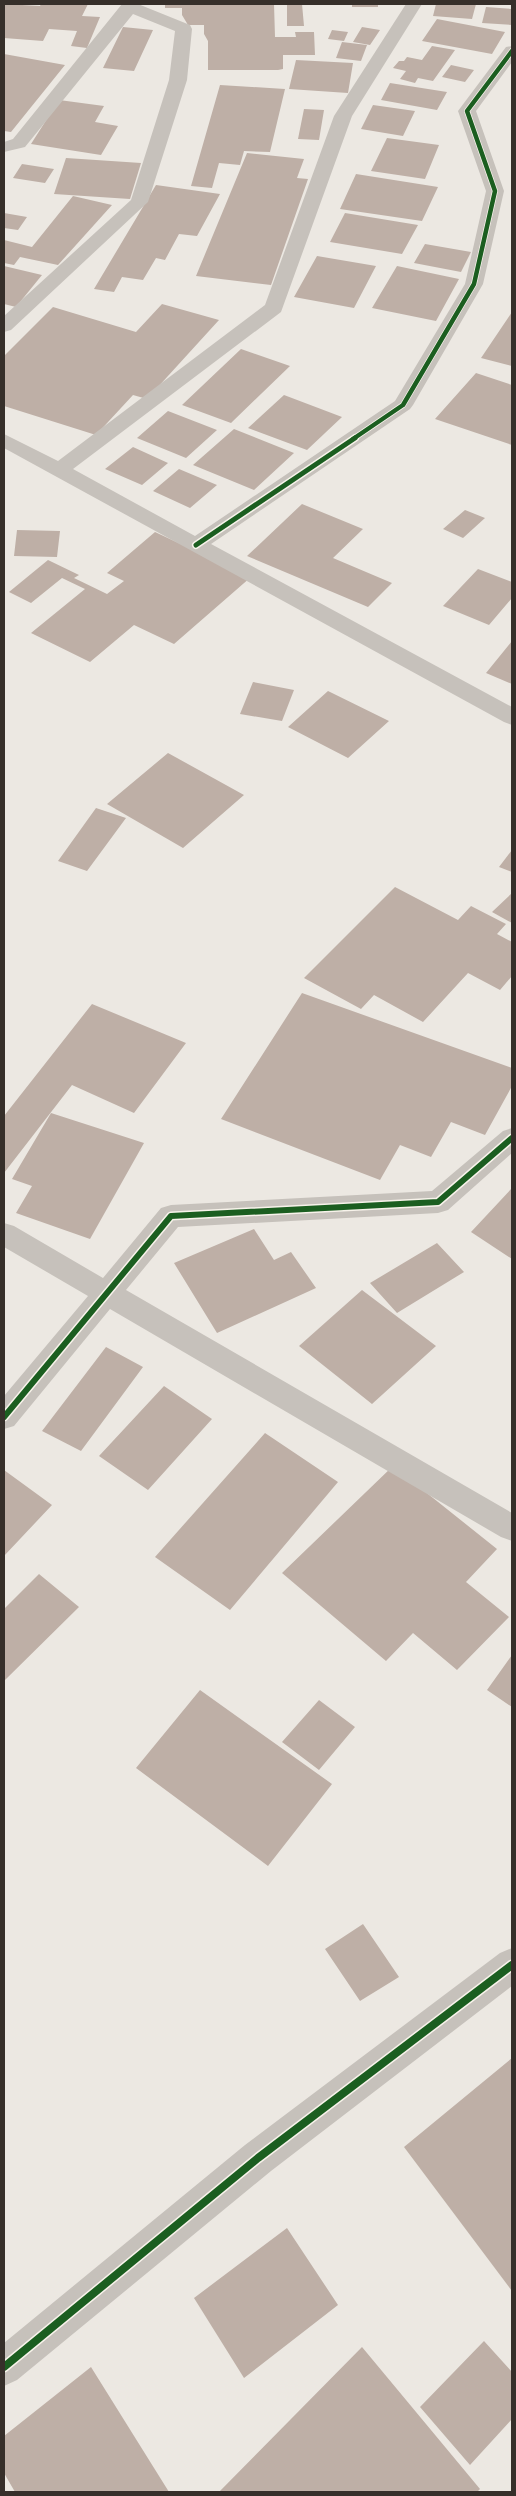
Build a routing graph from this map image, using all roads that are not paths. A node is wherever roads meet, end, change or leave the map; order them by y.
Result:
1 (414, 4) edge
2 (130, 6) edge
3 (512, 51) edge
4 (4, 147) edge
5 (4, 326) edge
6 (4, 440) edge
7 (59, 470) junction
8 (196, 545) junction
9 (512, 717) edge
10 (512, 1138) edge
11 (4, 1234) edge
12 (106, 1294) junction
13 (4, 1417) edge
14 (512, 1528) edge
15 (512, 1964) edge
16 (4, 2367) edge

1 - 7 street
2 - 4 street
2 - 5 street
3 - 8 street
6 - 7 street
7 - 8 street
8 - 9 street
10 - 12 street
11 - 12 street
12 - 13 street
12 - 14 street
15 - 16 street

